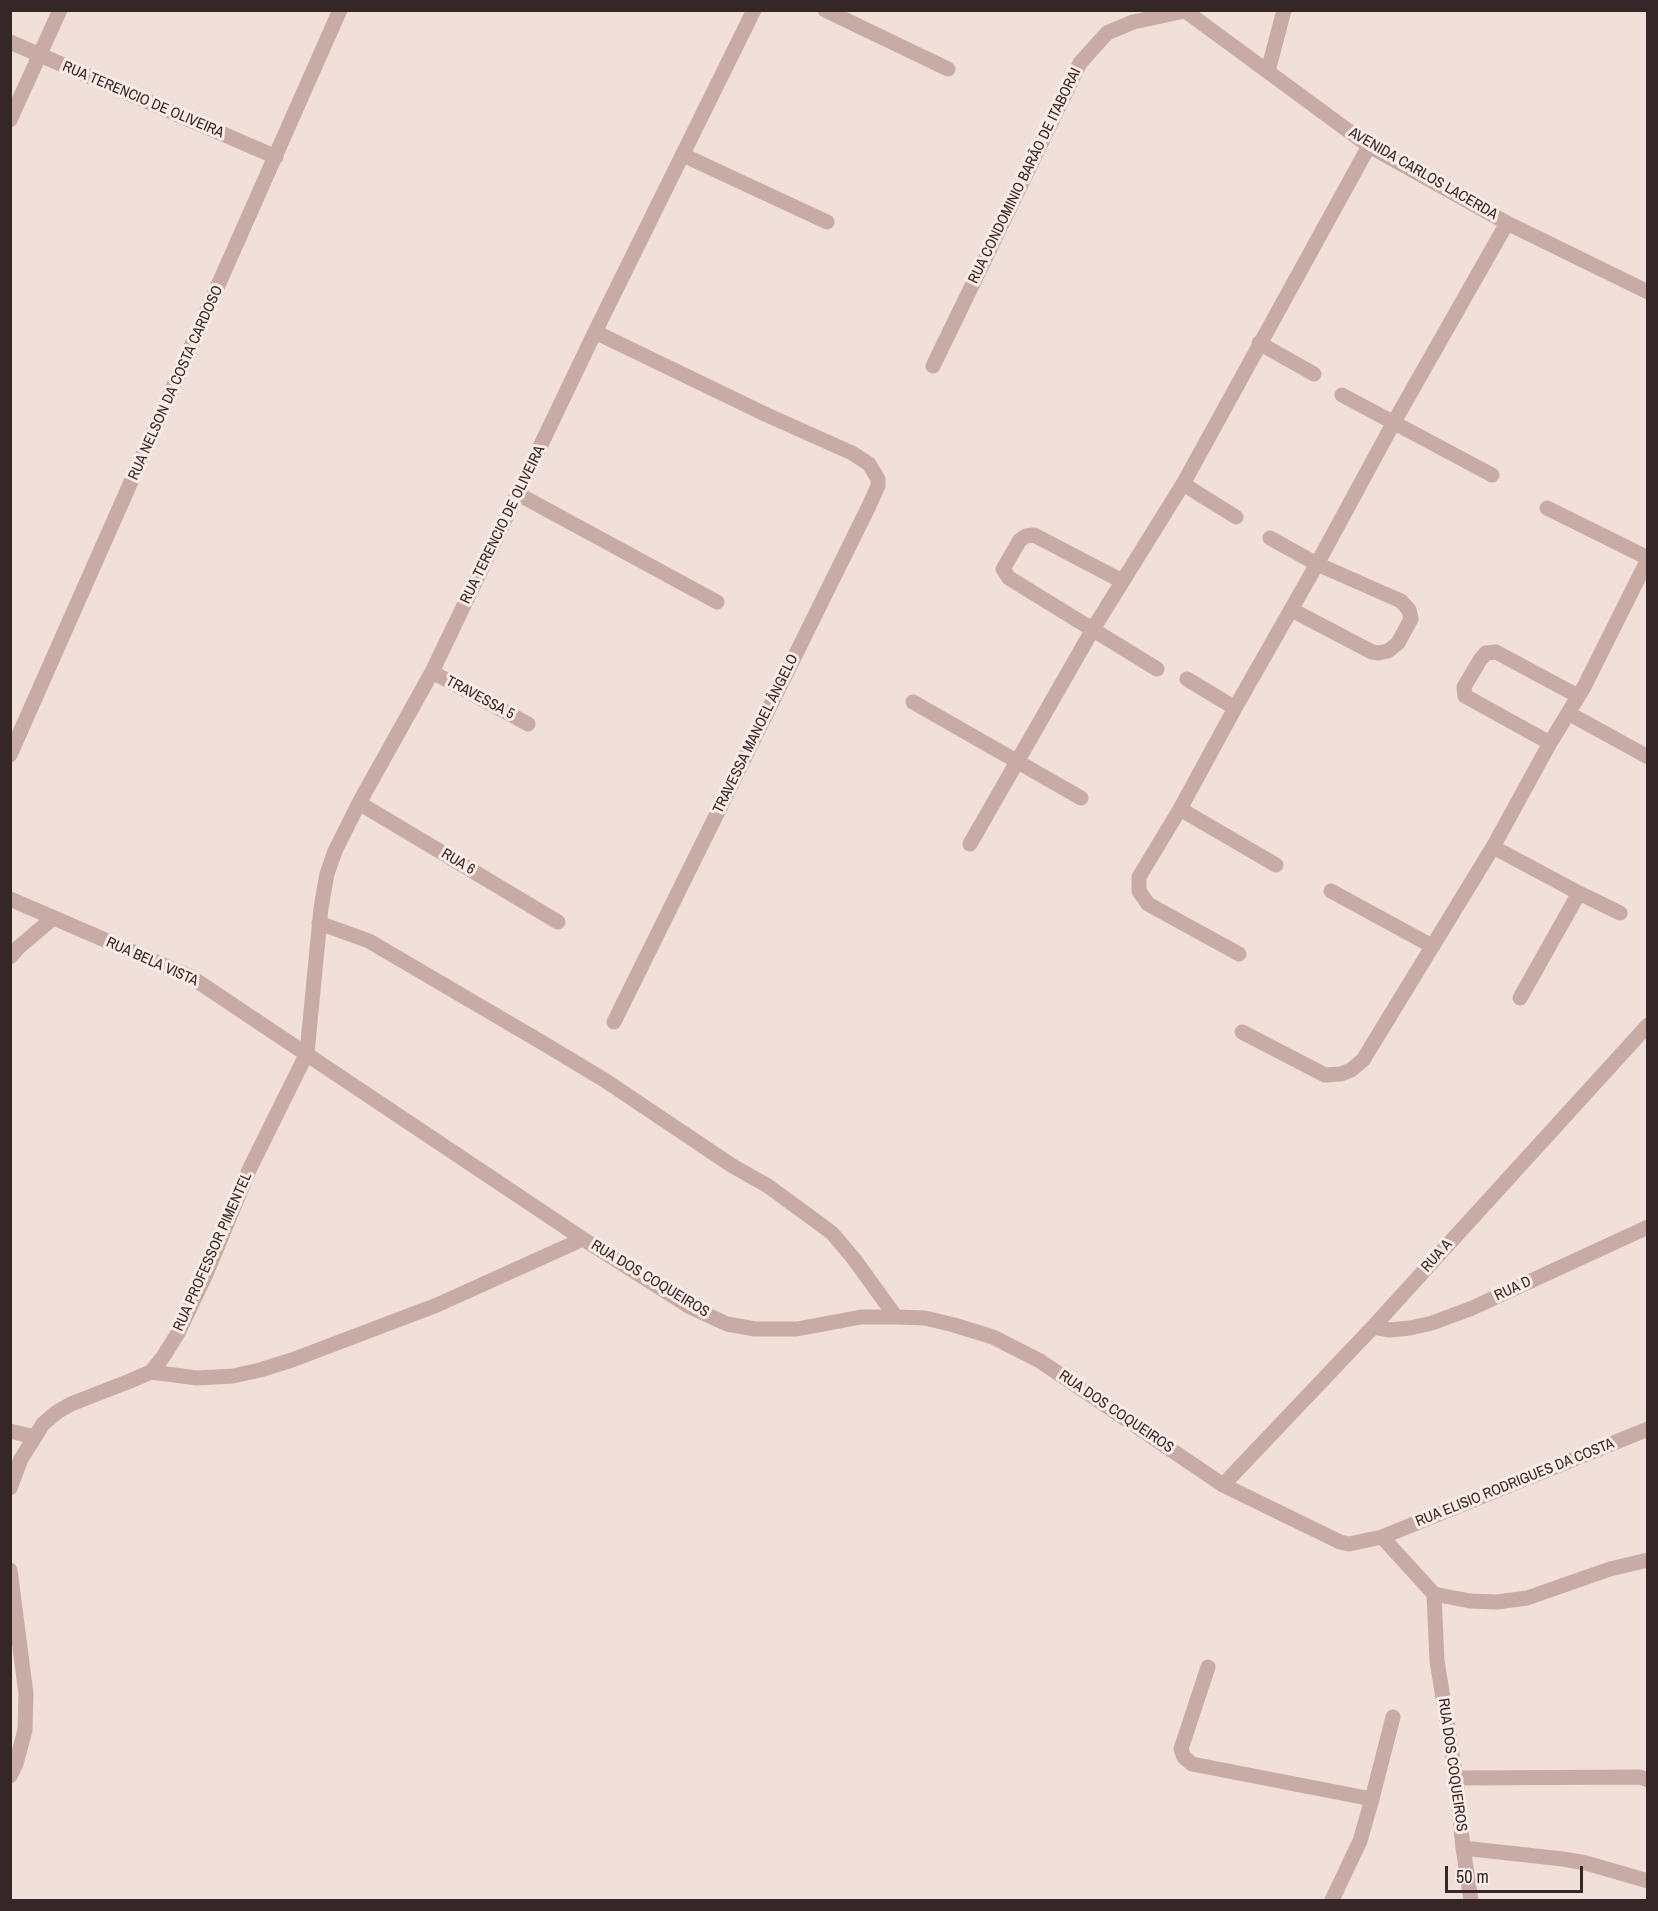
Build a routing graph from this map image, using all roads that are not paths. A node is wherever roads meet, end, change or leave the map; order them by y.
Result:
1 (60, 10) edge
2 (340, 10) edge
3 (754, 10) edge
4 (825, 10) edge
5 (1284, 10) edge
6 (1184, 11) edge
7 (10, 42) edge
8 (40, 55) junction
9 (948, 69) dead end
10 (1268, 71) junction
11 (10, 120) edge
12 (1369, 146) junction
13 (683, 155) junction
14 (276, 157) junction
15 (827, 222) dead end
16 (1507, 223) junction
17 (1647, 290) edge
18 (595, 332) junction
19 (1259, 343) junction
20 (933, 366) dead end
21 (1314, 374) dead end
22 (1342, 395) dead end
23 (1394, 422) junction
24 (1492, 475) dead end
25 (1183, 484) junction
26 (518, 494) junction
27 (1547, 508) dead end
28 (1236, 517) dead end
29 (1270, 538) dead end
30 (1647, 559) edge
31 (1317, 564) junction
32 (1122, 581) junction
33 (717, 602) dead end
34 (1292, 610) junction
35 (1093, 629) junction
36 (1157, 669) dead end
37 (432, 672) junction
38 (1187, 679) dead end
39 (1578, 696) junction
40 (913, 702) dead end
41 (1235, 708) junction
42 (1568, 713) junction
43 (528, 724) dead end
44 (1550, 743) junction
45 (10, 755) edge
46 (1647, 757) edge
47 (1017, 762) junction
48 (1081, 798) dead end
49 (359, 802) junction
50 (1180, 809) junction
51 (970, 844) dead end
52 (1493, 847) junction
53 (1276, 865) dead end
54 (1331, 891) dead end
55 (1579, 893) junction
56 (10, 899) edge
57 (1620, 913) dead end
58 (52, 919) junction
59 (558, 922) dead end
60 (319, 923) junction
61 (1432, 946) junction
62 (1239, 954) dead end
63 (10, 957) edge
64 (1520, 999) dead end
65 (614, 1022) dead end
66 (1647, 1024) edge
67 (1242, 1032) dead end
68 (307, 1053) junction
69 (1647, 1227) edge
70 (583, 1239) junction
71 (896, 1317) junction
72 (1373, 1327) junction
73 (151, 1372) junction
74 (1647, 1429) edge
75 (10, 1431) edge
76 (34, 1437) junction
77 (1223, 1485) junction
78 (10, 1488) edge
79 (1382, 1537) junction
80 (1647, 1560) edge
81 (10, 1570) edge
82 (1434, 1594) junction
83 (1208, 1667) dead end
84 (1393, 1717) dead end
85 (10, 1776) edge
86 (1456, 1778) junction
87 (1647, 1780) edge
88 (1372, 1798) junction
89 (1463, 1848) junction
90 (1647, 1881) edge
91 (1332, 1900) edge
92 (1471, 1900) edge

1 - 8 street
2 - 14 street, RUA NELSON DA COSTA CARDOSO
3 - 13 street, RUA TERENCIO DE OLIVEIRA
4 - 9 street
5 - 10 street
6 - 10 street, AVENIDA CARLOS LACERDA
6 - 20 street, RUA CONDOMINIO BARÃO DE ITABORAI
7 - 8 street, RUA TERENCIO DE OLIVEIRA
8 - 11 street
8 - 14 street, RUA TERENCIO DE OLIVEIRA
10 - 12 street, AVENIDA CARLOS LACERDA
12 - 16 street, AVENIDA CARLOS LACERDA
12 - 19 street
13 - 15 street
13 - 18 street, RUA TERENCIO DE OLIVEIRA
14 - 45 street, RUA NELSON DA COSTA CARDOSO
16 - 17 street, AVENIDA CARLOS LACERDA
16 - 23 street
18 - 26 street, RUA TERENCIO DE OLIVEIRA
18 - 65 street, TRAVESSA MANOEL ÂNGELO
19 - 21 street
19 - 25 street
22 - 23 street
23 - 24 street
23 - 31 street
25 - 28 street
25 - 32 street
26 - 33 street
26 - 37 street, RUA TERENCIO DE OLIVEIRA
27 - 30 street
29 - 31 street
30 - 39 street
31 - 34 street
31 - 34 street
32 - 35 street
32 - 35 street
34 - 41 street
35 - 36 street
35 - 47 street
37 - 43 street, TRAVESSA 5
37 - 49 street, RUA TERENCIO DE OLIVEIRA
38 - 41 street
39 - 42 street
39 - 44 street
40 - 47 street
41 - 50 street
42 - 44 street
42 - 46 street
44 - 52 street
47 - 48 street
47 - 51 street
49 - 59 street, RUA 6
49 - 60 street, RUA TERENCIO DE OLIVEIRA
50 - 53 street
50 - 62 street
52 - 55 street
52 - 61 street
54 - 61 street
55 - 57 street
55 - 64 street
56 - 58 street, RUA BELA VISTA
58 - 63 street
58 - 68 street, RUA BELA VISTA
60 - 68 street, RUA TERENCIO DE OLIVEIRA
60 - 71 street
61 - 67 street
66 - 72 street, RUA A
68 - 70 street, RUA DOS COQUEIROS
68 - 73 street, RUA PROFESSOR PIMENTEL
69 - 72 street, RUA D
70 - 71 street, RUA DOS COQUEIROS
70 - 73 street
71 - 77 street, RUA DOS COQUEIROS
72 - 77 street, RUA A
73 - 76 street, RUA PROFESSOR PIMENTEL
74 - 79 street, RUA ELISIO RODRIGUES DA COSTA
75 - 76 street
76 - 78 street, RUA PROFESSOR PIMENTEL
77 - 79 street, RUA DOS COQUEIROS
79 - 82 street
80 - 82 street
81 - 85 street
82 - 86 street, RUA DOS COQUEIROS
83 - 88 street
84 - 88 street
86 - 87 street
86 - 89 street, RUA DOS COQUEIROS
88 - 91 street
89 - 90 street
89 - 92 street, RUA DOS COQUEIROS

